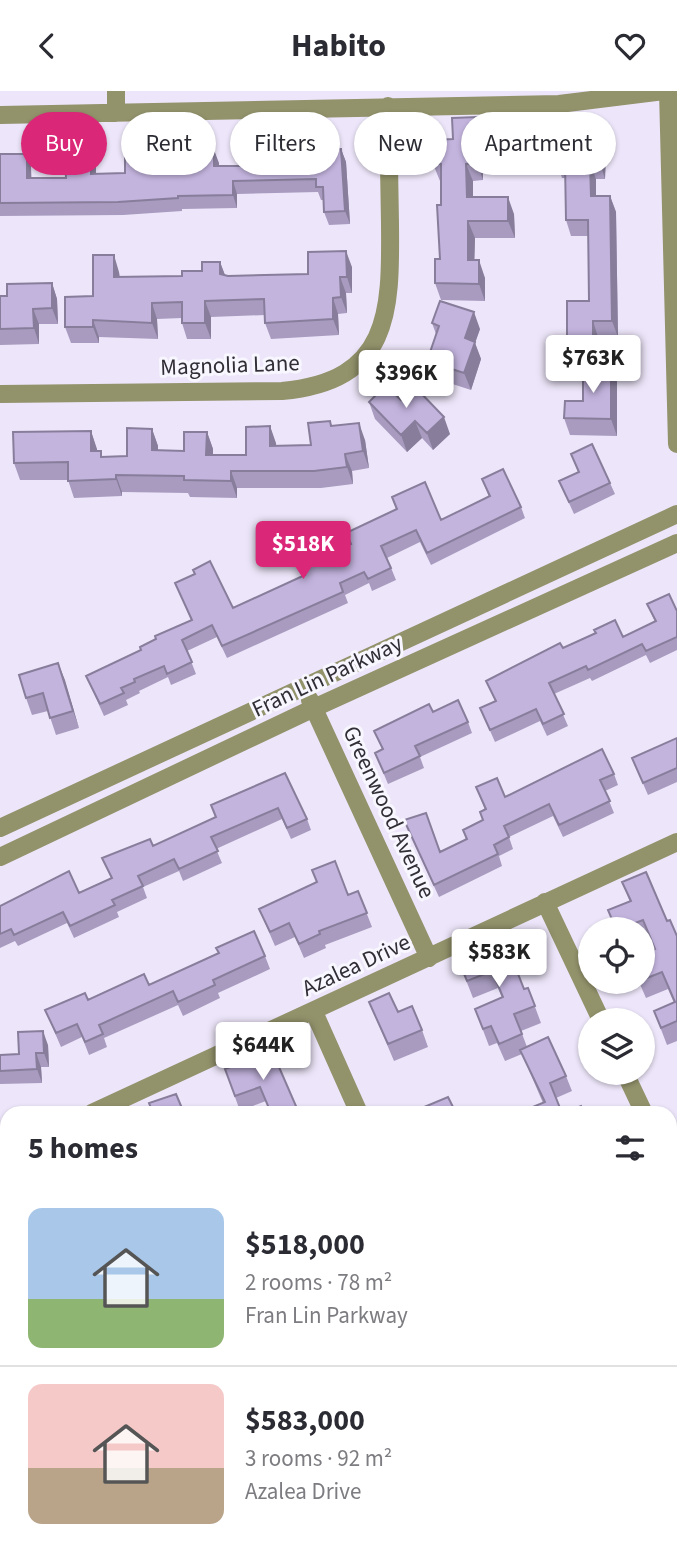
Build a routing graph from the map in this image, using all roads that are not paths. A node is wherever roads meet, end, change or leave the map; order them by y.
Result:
1 (116, 91) edge
2 (666, 91) edge
3 (388, 106) junction
4 (116, 113) junction
5 (0, 115) edge
6 (0, 394) edge
7 (677, 444) edge
8 (677, 514) edge
9 (677, 543) edge
10 (304, 687) junction
11 (314, 708) junction
12 (0, 828) edge
13 (677, 842) edge
14 (0, 857) edge
15 (545, 902) junction
16 (429, 958) junction
17 (595, 1008) edge
18 (314, 1012) junction
19 (631, 1085) edge
20 (107, 1106) edge
21 (356, 1106) edge
22 (641, 1106) edge

1 - 4 street
2 - 3 street
2 - 7 street
3 - 4 street
3 - 6 street, Magnolia Lane
4 - 5 street
8 - 10 street, Fran Lin Parkway
9 - 11 street, Fran Lin Parkway
10 - 11 street, Greenwood Avenue
10 - 12 street, Fran Lin Parkway
11 - 14 street, Fran Lin Parkway
11 - 16 street, Greenwood Avenue
13 - 15 street, Azalea Drive
15 - 16 street, Azalea Drive
15 - 17 street
16 - 18 street, Azalea Drive
18 - 20 street, Azalea Drive
18 - 21 street
19 - 22 street

